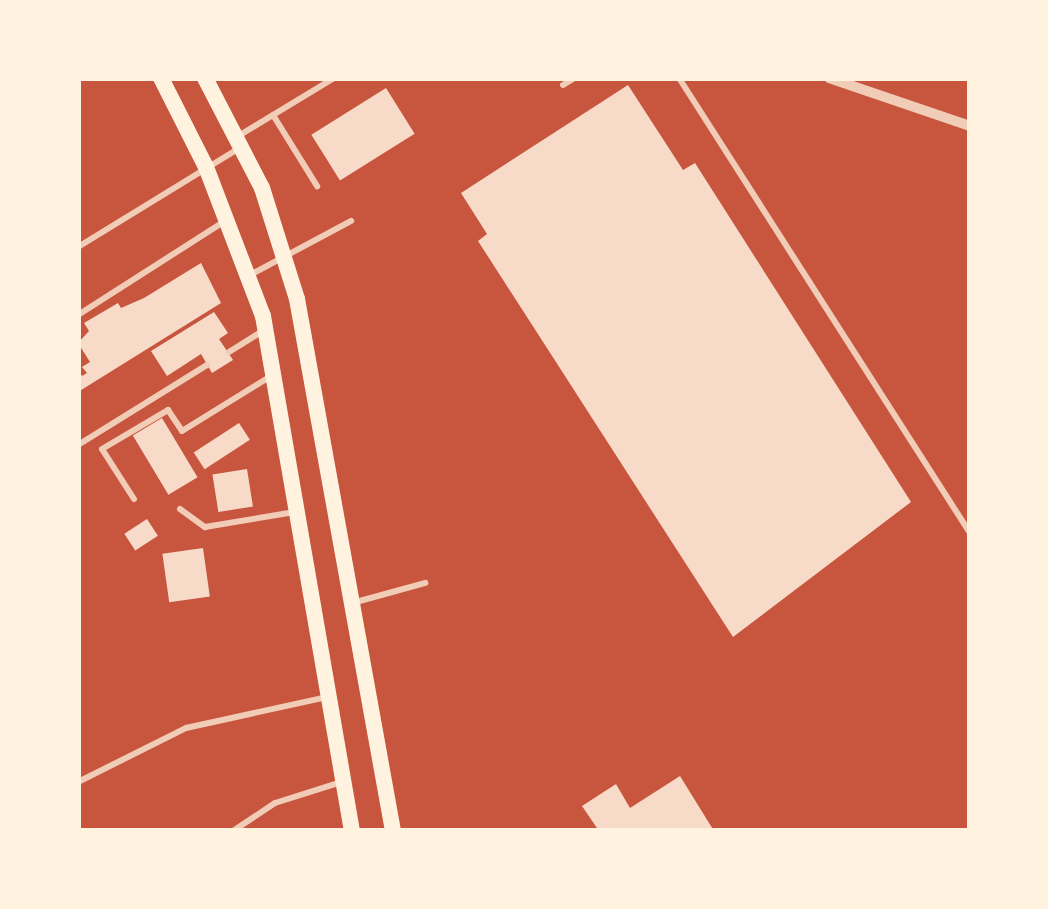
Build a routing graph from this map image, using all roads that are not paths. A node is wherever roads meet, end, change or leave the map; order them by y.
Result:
1 (161, 78) edge
2 (205, 78) edge
3 (334, 78) edge
4 (574, 78) edge
5 (679, 78) edge
6 (829, 78) edge
7 (563, 85) dead end
8 (273, 115) junction
9 (970, 126) edge
10 (239, 142) junction
11 (206, 167) junction
12 (317, 186) dead end
13 (228, 219) junction
14 (350, 221) dead end
15 (78, 248) edge
16 (283, 256) junction
17 (248, 276) junction
18 (78, 315) edge
19 (266, 330) junction
20 (229, 352) dead end
21 (207, 365) dead end
22 (274, 374) junction
23 (78, 445) edge
24 (134, 499) dead end
25 (180, 509) dead end
26 (298, 512) junction
27 (970, 533) edge
28 (425, 583) dead end
29 (352, 603) junction
30 (331, 696) junction
31 (344, 781) junction
32 (78, 782) edge
33 (233, 831) edge
34 (352, 831) edge
35 (393, 831) edge

1 - 11 main road
2 - 10 main road
3 - 8 lane
4 - 7 lane
5 - 27 lane
6 - 9 street
8 - 10 lane
8 - 12 lane
10 - 11 lane
10 - 16 main road
11 - 13 main road
11 - 15 lane
13 - 17 main road
13 - 18 lane
14 - 16 lane
16 - 17 lane
16 - 29 main road
17 - 19 main road
19 - 20 lane
19 - 22 main road
21 - 23 lane
22 - 24 lane
22 - 26 main road
25 - 26 lane
26 - 30 main road
28 - 29 lane
29 - 35 main road
30 - 31 main road
30 - 32 lane
31 - 33 lane
31 - 34 main road

